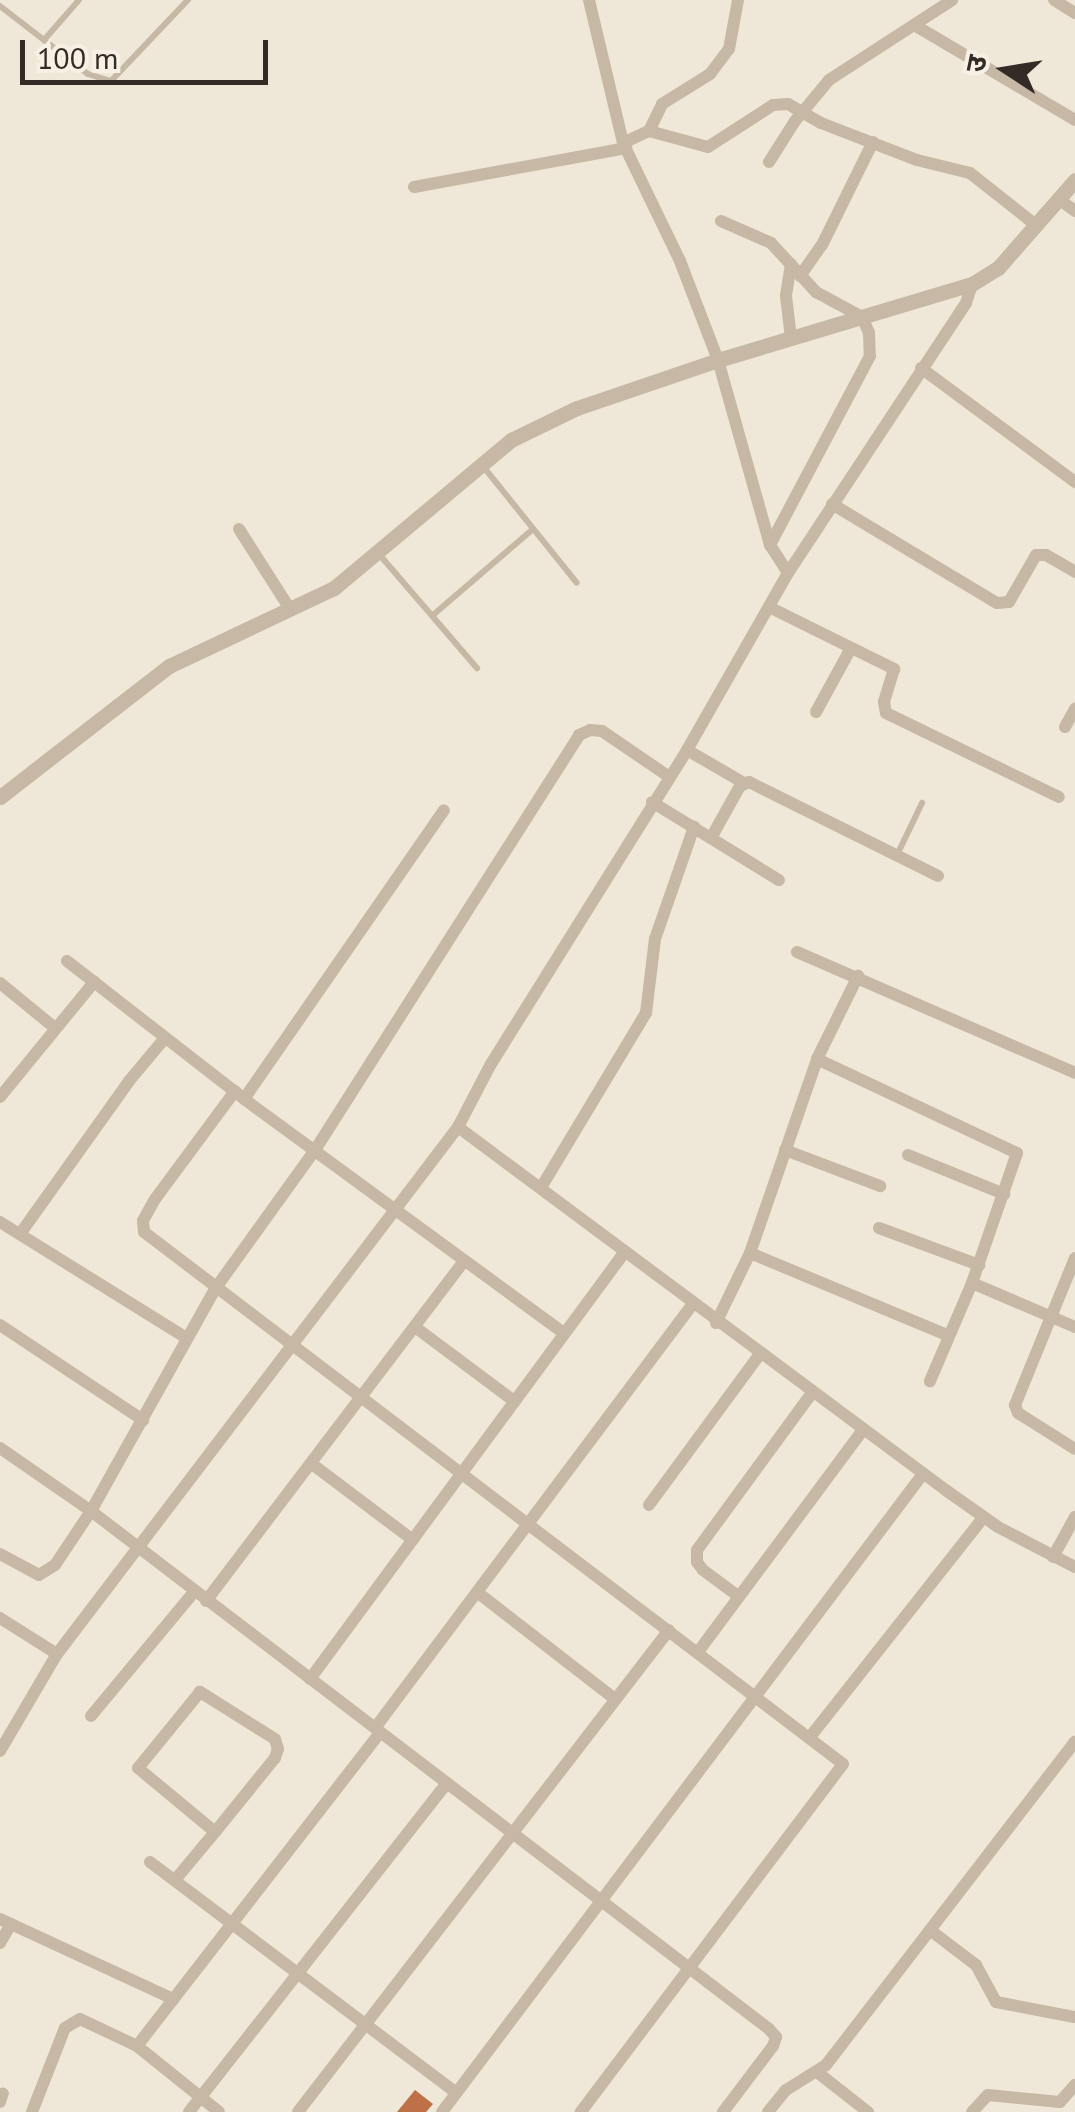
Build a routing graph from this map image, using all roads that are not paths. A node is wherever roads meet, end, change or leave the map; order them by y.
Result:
1 (79, 0) edge
2 (188, 0) edge
3 (589, 0) edge
4 (738, 0) edge
5 (952, 0) edge
6 (1054, 0) edge
7 (0, 6) edge
8 (1075, 13) edge
9 (916, 26) junction
10 (44, 40) junction
11 (801, 114) junction
12 (1075, 120) edge
13 (649, 131) junction
14 (623, 141) junction
15 (872, 142) junction
16 (770, 162) dead end
17 (1075, 180) edge
18 (414, 188) dead end
19 (1060, 200) junction
20 (1075, 211) edge
21 (721, 222) dead end
22 (1037, 226) junction
23 (796, 270) junction
24 (972, 284) junction
25 (862, 317) junction
26 (791, 338) junction
27 (718, 360) junction
28 (921, 368) junction
29 (482, 464) junction
30 (1075, 482) edge
31 (832, 504) junction
32 (239, 529) dead end
33 (533, 529) junction
34 (770, 545) junction
35 (377, 552) junction
36 (1075, 572) edge
37 (788, 573) junction
38 (577, 583) dead end
39 (769, 607) junction
40 (290, 608) junction
41 (433, 616) junction
42 (851, 648) junction
43 (477, 668) dead end
44 (1075, 709) edge
45 (816, 712) dead end
46 (1065, 726) dead end
47 (688, 750) junction
48 (668, 776) junction
49 (744, 783) junction
50 (0, 796) edge
51 (1059, 797) dead end
52 (652, 802) junction
53 (922, 803) dead end
54 (444, 810) dead end
55 (694, 827) junction
56 (712, 838) junction
57 (896, 856) junction
58 (938, 876) dead end
59 (779, 880) dead end
60 (797, 952) dead end
61 (67, 962) dead end
62 (858, 976) junction
63 (94, 982) junction
64 (0, 984) edge
65 (55, 1028) junction
66 (166, 1038) junction
67 (817, 1059) junction
68 (1075, 1073) edge
69 (240, 1095) junction
70 (0, 1097) edge
71 (458, 1126) junction
72 (315, 1150) junction
73 (785, 1150) junction
74 (908, 1155) dead end
75 (542, 1186) junction
76 (880, 1186) dead end
77 (1004, 1194) junction
78 (396, 1210) junction
79 (0, 1222) edge
80 (879, 1228) dead end
81 (20, 1234) junction
82 (750, 1252) junction
83 (624, 1253) junction
84 (1075, 1258) edge
85 (464, 1261) junction
86 (979, 1266) junction
87 (972, 1283) junction
88 (215, 1289) junction
89 (692, 1305) junction
90 (1050, 1316) junction
91 (716, 1323) junction
92 (0, 1325) edge
93 (415, 1327) junction
94 (1075, 1328) edge
95 (564, 1333) junction
96 (947, 1336) junction
97 (185, 1337) junction
98 (291, 1348) junction
99 (759, 1354) junction
100 (930, 1381) dead end
101 (812, 1394) junction
102 (360, 1399) junction
103 (514, 1402) junction
104 (143, 1420) junction
105 (863, 1430) junction
106 (0, 1448) edge
107 (1075, 1449) edge
108 (312, 1464) junction
109 (460, 1474) junction
110 (923, 1474) junction
111 (649, 1506) dead end
112 (91, 1511) junction
113 (984, 1517) junction
114 (1075, 1517) edge
115 (527, 1524) junction
116 (412, 1540) junction
117 (138, 1550) junction
118 (0, 1554) edge
119 (1053, 1556) junction
120 (1075, 1567) edge
121 (194, 1592) junction
122 (477, 1592) junction
123 (738, 1596) junction
124 (206, 1600) junction
125 (0, 1618) edge
126 (668, 1630) junction
127 (698, 1652) junction
128 (57, 1654) junction
129 (310, 1679) junction
130 (758, 1697) junction
131 (615, 1699) junction
132 (91, 1716) dead end
133 (378, 1731) junction
134 (810, 1737) junction
135 (1075, 1742) edge
136 (0, 1751) edge
137 (447, 1784) junction
138 (214, 1832) junction
139 (513, 1833) junction
140 (150, 1862) dead end
141 (175, 1880) junction
142 (602, 1900) junction
143 (6, 1922) edge
144 (233, 1923) junction
145 (930, 1930) junction
146 (0, 1943) edge
147 (691, 1968) junction
148 (298, 1974) junction
149 (173, 1999) junction
150 (1075, 2016) edge
151 (364, 2026) junction
152 (137, 2046) junction
153 (817, 2072) junction
154 (1075, 2084) edge
155 (456, 2094) junction
156 (201, 2098) junction
157 (32, 2112) edge
158 (189, 2112) edge
159 (219, 2112) edge
160 (298, 2112) edge
161 (442, 2112) edge
162 (581, 2112) edge
163 (723, 2112) edge
164 (768, 2112) edge
165 (868, 2112) edge
166 (972, 2112) edge

1 - 10 lane
2 - 10 lane
3 - 14 street
4 - 13 street
5 - 9 street
6 - 8 street
7 - 10 lane
9 - 11 street
9 - 12 street
11 - 13 street
11 - 15 street
11 - 16 street
13 - 14 street
14 - 18 street
14 - 27 street
15 - 22 street
15 - 23 street
17 - 19 street
19 - 20 street
19 - 22 street
21 - 23 street
22 - 24 street
23 - 25 street
23 - 26 street
24 - 25 street
24 - 28 street
25 - 26 street
25 - 34 street
26 - 27 street
27 - 29 street
27 - 34 street
28 - 30 street
28 - 31 street
29 - 33 lane
29 - 35 street
31 - 36 street
31 - 37 street
32 - 40 street
33 - 38 lane
33 - 41 lane
34 - 37 street
35 - 40 street
35 - 41 lane
37 - 39 street
39 - 42 street
39 - 47 street
40 - 50 street
41 - 43 lane
42 - 45 street
42 - 51 street
44 - 46 street
47 - 48 street
47 - 49 street
48 - 52 street
48 - 72 street
49 - 56 street
49 - 57 street
52 - 55 street
52 - 71 street
53 - 57 lane
54 - 69 street
55 - 56 street
55 - 75 street
56 - 59 street
57 - 58 street
60 - 62 street
61 - 63 street
62 - 67 street
62 - 68 street
63 - 65 street
63 - 66 street
64 - 65 street
65 - 70 street
66 - 69 street
66 - 81 street
67 - 73 street
67 - 77 street
69 - 72 street
69 - 88 street
71 - 75 street
71 - 78 street
72 - 78 street
72 - 88 street
73 - 76 street
73 - 82 street
74 - 77 street
75 - 83 street
77 - 86 street
78 - 85 street
78 - 98 street
79 - 81 street
80 - 86 street
81 - 97 street
82 - 91 street
82 - 96 street
83 - 89 street
83 - 95 street
84 - 90 street
85 - 93 street
85 - 95 street
86 - 87 street
87 - 90 street
87 - 96 street
88 - 97 street
88 - 98 street
89 - 91 street
89 - 115 street
90 - 94 street
90 - 107 street
91 - 99 street
92 - 104 street
93 - 102 street
93 - 103 street
95 - 103 street
96 - 100 street
97 - 104 street
98 - 102 street
98 - 117 street
99 - 101 street
99 - 111 street
101 - 105 street
101 - 123 street
102 - 108 street
102 - 109 street
103 - 109 street
104 - 112 street
105 - 110 street
105 - 123 street
106 - 112 street
108 - 116 street
108 - 124 street
109 - 115 street
109 - 116 street
110 - 113 street
110 - 130 street
112 - 117 street
112 - 118 street
113 - 119 street
113 - 134 street
114 - 119 street
115 - 122 street
115 - 126 street
116 - 129 street
117 - 121 street
117 - 128 street
119 - 120 street
121 - 124 street
121 - 132 street
122 - 131 street
122 - 133 street
123 - 127 street
124 - 129 street
125 - 128 street
126 - 127 street
126 - 131 street
127 - 130 street
128 - 136 street
129 - 133 street
130 - 134 street
130 - 142 street
131 - 139 street
133 - 137 street
133 - 144 street
134 - 147 street
135 - 145 street
137 - 139 street
137 - 148 street
138 - 138 street
138 - 141 street
139 - 142 street
139 - 151 street
140 - 141 street
141 - 144 street
142 - 147 street
142 - 155 street
143 - 146 street
143 - 149 street
144 - 148 street
144 - 149 street
145 - 150 street
145 - 153 street
147 - 162 street
147 - 163 street
148 - 151 street
148 - 156 street
149 - 152 street
151 - 155 street
151 - 160 street
152 - 156 street
152 - 157 street
153 - 164 street
153 - 165 street
154 - 166 street
155 - 161 street
156 - 158 street
156 - 159 street

